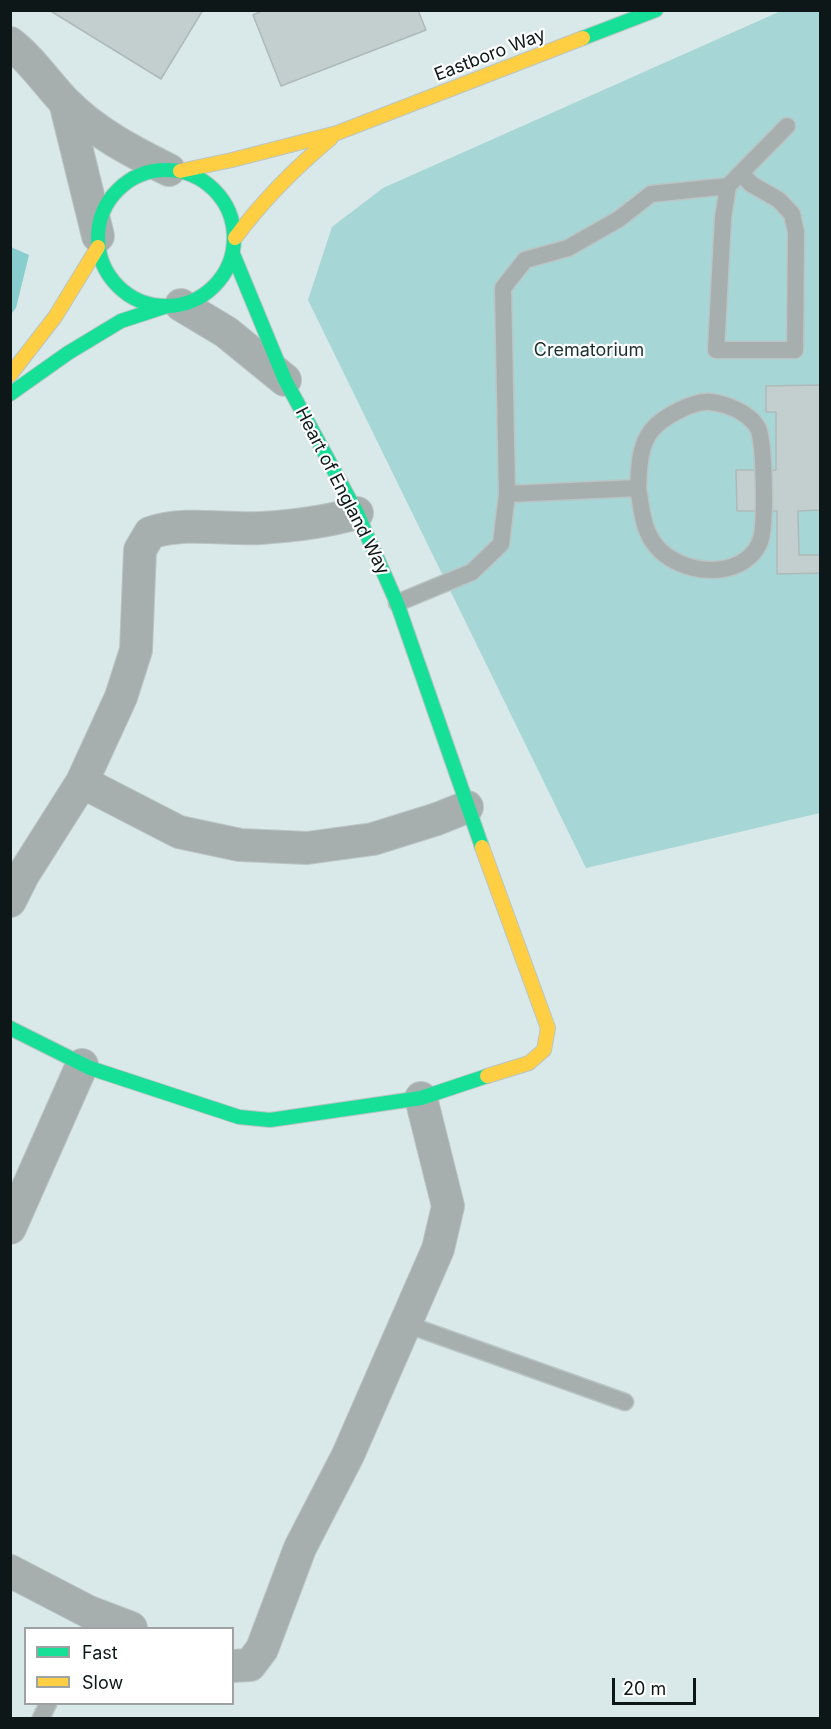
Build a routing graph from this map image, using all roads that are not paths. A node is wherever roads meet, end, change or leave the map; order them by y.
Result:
1 (656, 10) edge
2 (10, 43) edge
3 (65, 102) junction
4 (787, 126) dead end
5 (337, 133) junction
6 (174, 170) junction
7 (741, 173) junction
8 (728, 186) junction
9 (235, 238) junction
10 (98, 242) junction
11 (233, 254) junction
12 (174, 306) junction
13 (10, 375) edge
14 (285, 380) junction
15 (10, 394) edge
16 (638, 488) junction
17 (507, 494) junction
18 (357, 513) junction
19 (397, 603) junction
20 (82, 782) junction
21 (466, 807) junction
22 (13, 891) edge
23 (10, 1028) edge
24 (82, 1065) junction
25 (421, 1098) junction
26 (10, 1228) edge
27 (406, 1324) junction
28 (625, 1402) dead end
29 (10, 1571) edge
30 (85, 1620) edge
31 (121, 1627) edge
32 (234, 1666) edge
33 (48, 1705) edge
34 (41, 1719) edge

1 - 5 street, Eastboro Way
2 - 3 street
3 - 6 street
3 - 10 street
4 - 7 lane
5 - 6 street, Eastboro Way
5 - 9 street, Eastboro Way
6 - 9 street
6 - 10 street
7 - 8 lane
7 - 8 lane
8 - 17 lane
9 - 11 street
10 - 12 street
10 - 13 street
11 - 12 street
11 - 14 street, Heart of England Way
12 - 14 street, Heart of England Way
12 - 15 street
14 - 18 street, Heart of England Way
16 - 16 lane
16 - 17 lane
17 - 19 lane
18 - 19 street, Heart of England Way
18 - 20 street
19 - 21 street, Heart of England Way
20 - 21 street
20 - 22 street
21 - 25 street, Heart of England Way
23 - 24 street, Heart of England Way
24 - 25 street, Heart of England Way
24 - 26 street
25 - 27 street
27 - 28 lane
27 - 32 street
29 - 30 street
30 - 31 street
33 - 34 lane

